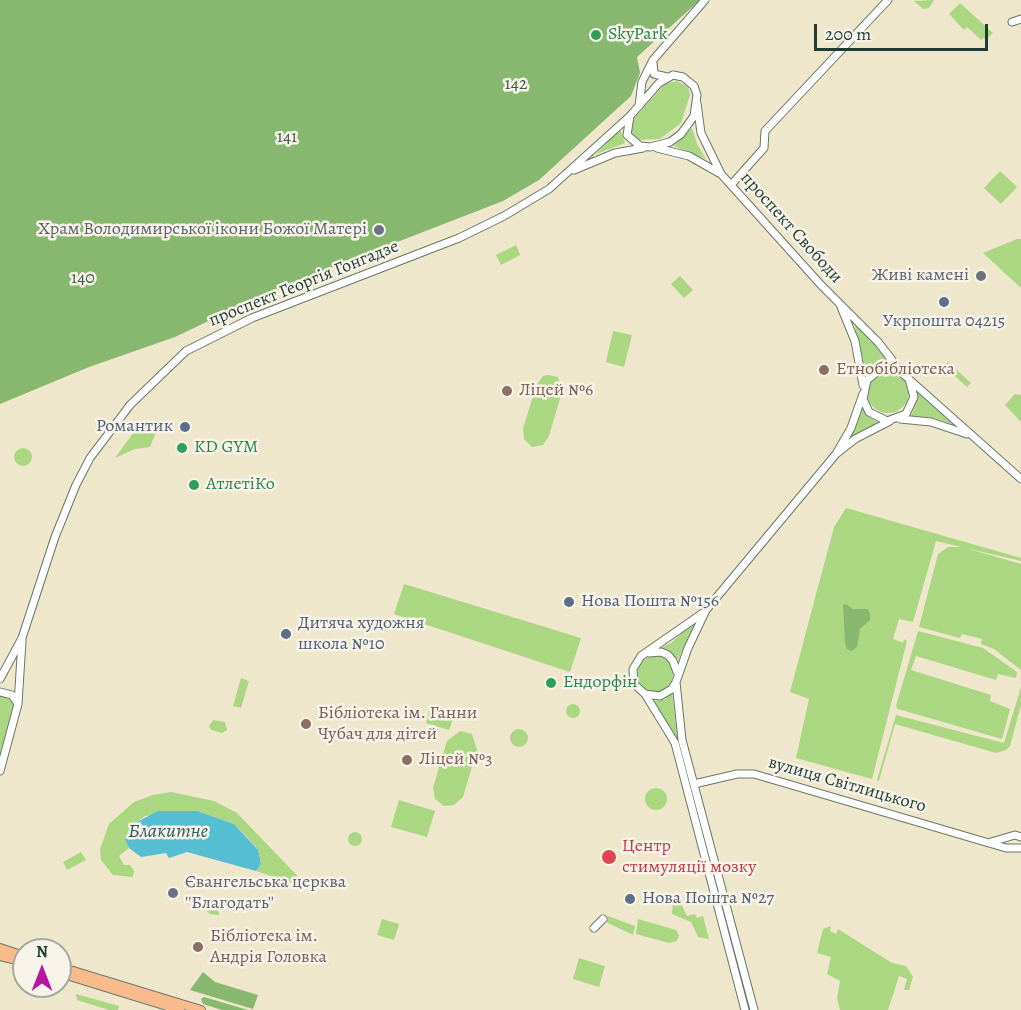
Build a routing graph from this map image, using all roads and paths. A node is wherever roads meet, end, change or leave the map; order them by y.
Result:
1 (705, 0) edge
2 (888, 0) edge
3 (1021, 19) edge
4 (1012, 22) dead end
5 (653, 60) junction
6 (668, 77) junction
7 (697, 103) junction
8 (639, 105) junction
9 (630, 116) junction
10 (650, 147) junction
11 (571, 171) junction
12 (721, 174) junction
13 (731, 185) junction
14 (838, 302) junction
15 (902, 372) junction
16 (909, 379) junction
17 (863, 392) junction
18 (895, 420) junction
19 (973, 437) junction
20 (836, 454) junction
21 (1021, 479) edge
22 (706, 610) junction
23 (22, 638) junction
24 (646, 653) junction
25 (677, 678) junction
26 (0, 679) edge
27 (0, 692) edge
28 (645, 694) junction
29 (18, 704) junction
30 (0, 771) edge
31 (694, 784) junction
32 (1017, 834) edge
33 (991, 842) junction
34 (1018, 849) edge
35 (603, 919) dead end
36 (594, 928) dead end
37 (72, 971) edge
38 (72, 978) edge
39 (180, 1010) edge
40 (201, 1010) edge
41 (745, 1010) edge
42 (754, 1010) edge

1 - 5 street
2 - 13 street
3 - 4 street
5 - 6 street
5 - 8 street
6 - 7 street
6 - 8 street
7 - 10 street
7 - 12 street, проспект Свободи
8 - 9 street
9 - 10 street
9 - 11 street, проспект Георгія Гонгадзе
10 - 11 street, проспект Георгія Гонгадзе
10 - 12 street, проспект Свободи
11 - 23 street, проспект Георгія Гонгадзе
12 - 13 street, проспект Свободи
13 - 14 street, проспект Свободи
14 - 15 street, проспект Свободи
14 - 17 street, проспект Свободи
15 - 16 street
15 - 17 street
16 - 18 street
16 - 19 street
17 - 18 street
17 - 20 street
18 - 19 street
18 - 20 street
19 - 21 street
20 - 22 street
22 - 24 street
22 - 25 street
23 - 26 street, проспект Георгія Гонгадзе
23 - 29 street, проспект Георгія Гонгадзе
24 - 25 street
24 - 28 street
25 - 28 street
25 - 31 street
27 - 29 street
28 - 41 street
29 - 30 street, проспект Георгія Гонгадзе
31 - 33 street, вулиця Світлицького
31 - 42 street
32 - 33 street
32 - 34 street
33 - 34 street, вулиця Світлицького
35 - 36 street
37 - 40 main road
38 - 39 main road

